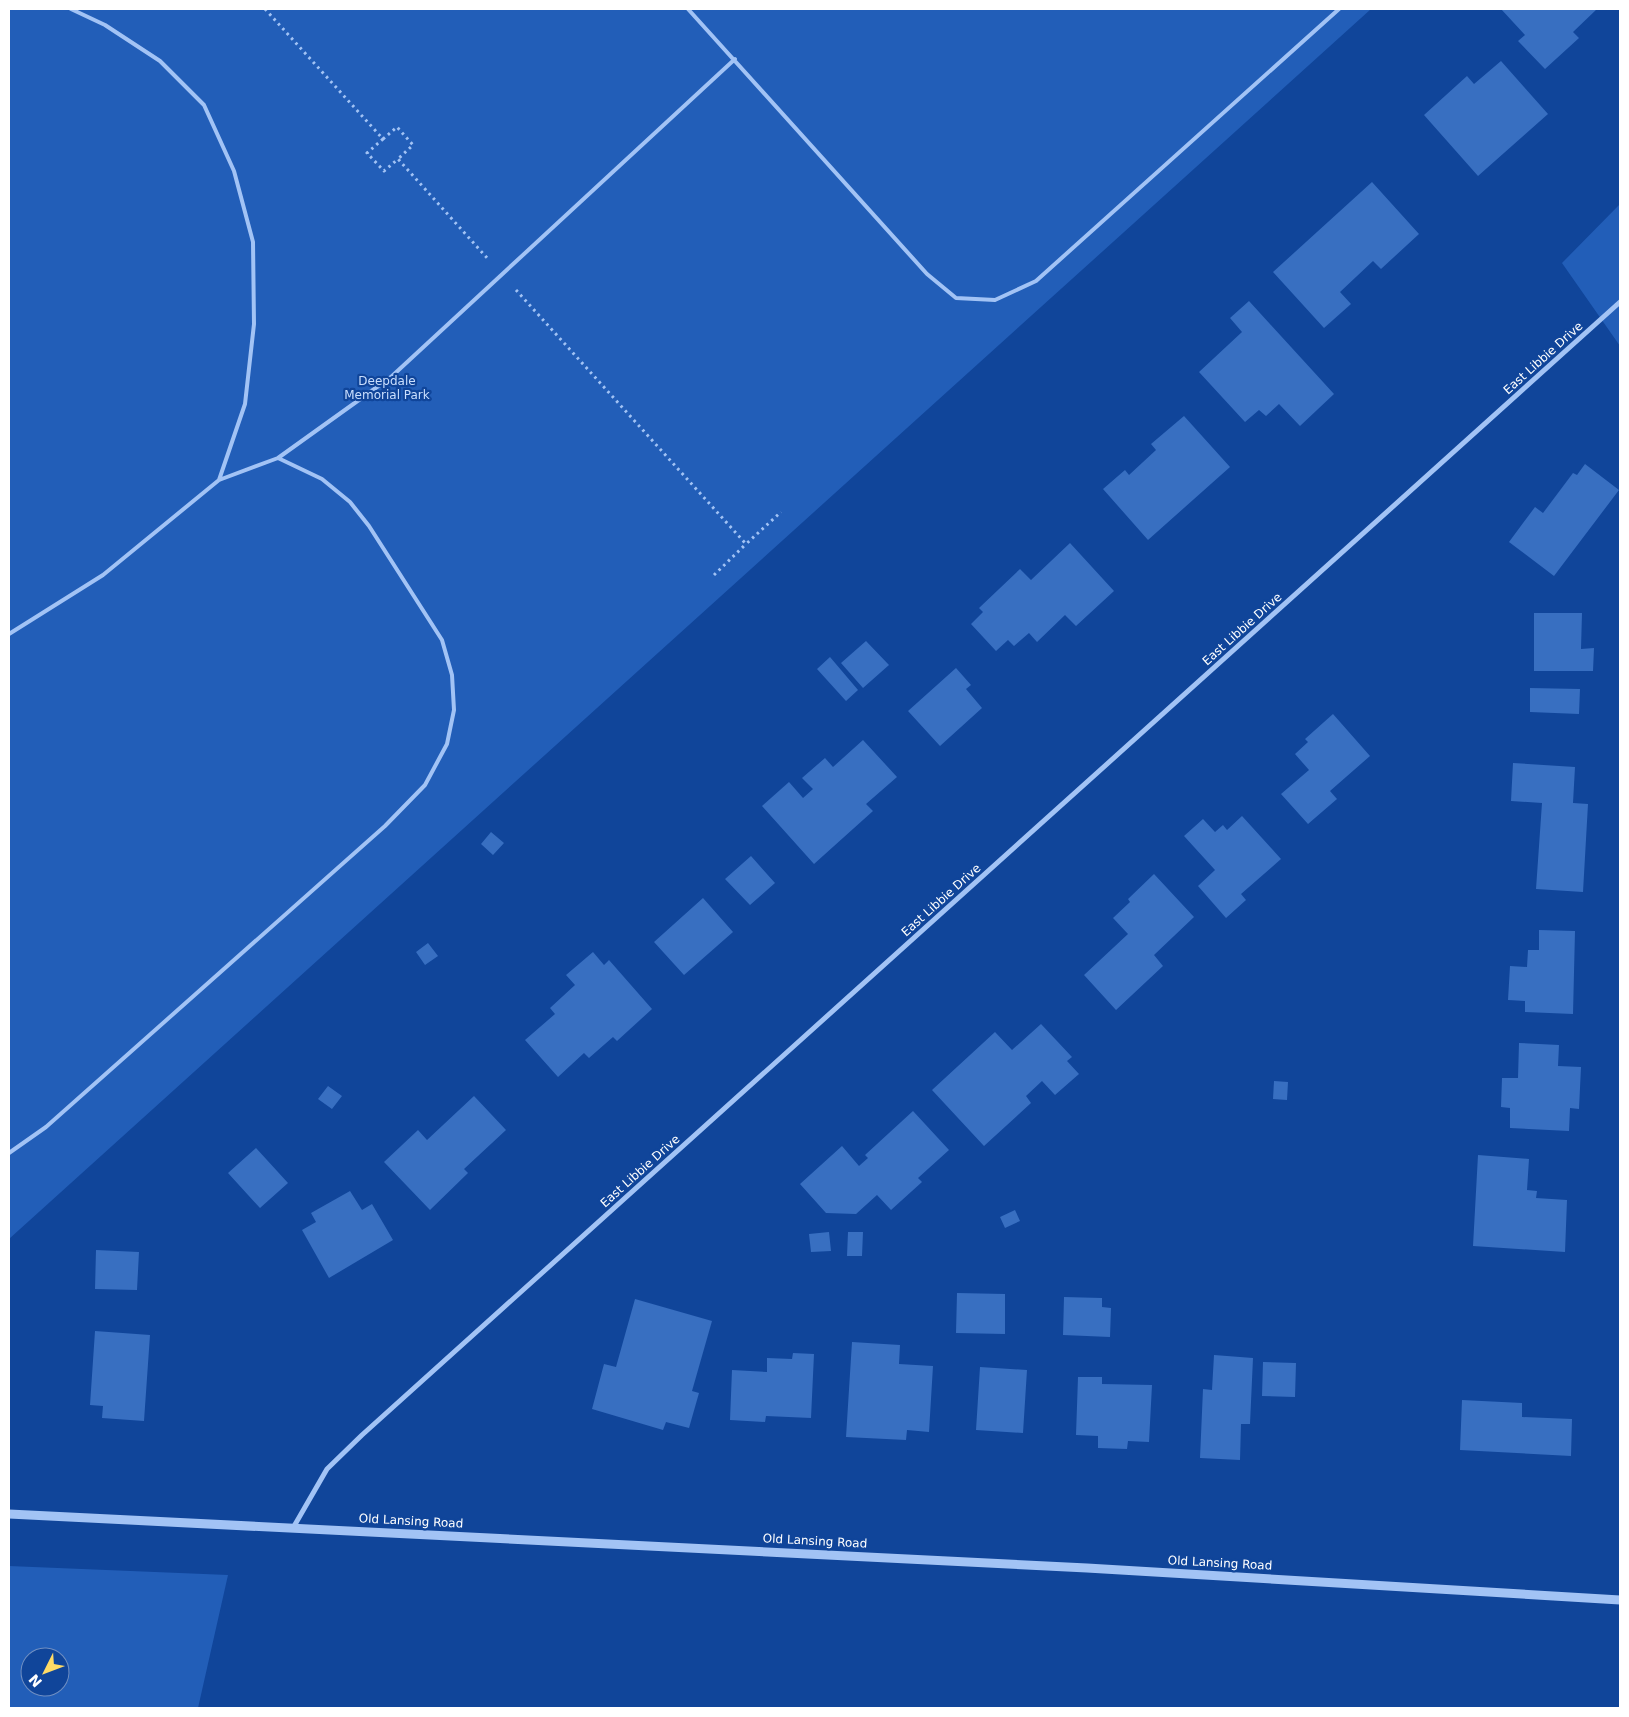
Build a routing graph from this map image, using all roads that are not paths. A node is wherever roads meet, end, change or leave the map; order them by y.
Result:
1 (71, 9) edge
2 (688, 9) edge
3 (1339, 9) edge
4 (735, 60) junction
5 (1620, 302) edge
6 (278, 458) junction
7 (219, 480) junction
8 (9, 634) edge
9 (9, 1153) edge
10 (9, 1514) edge
11 (293, 1528) junction
12 (1620, 1600) edge

1 - 7 lane
2 - 4 lane
3 - 4 lane
4 - 6 lane
5 - 11 street, East Libbie Drive
6 - 7 lane
6 - 9 lane
7 - 8 lane
10 - 11 street, Old Lansing Road
11 - 12 street, Old Lansing Road

